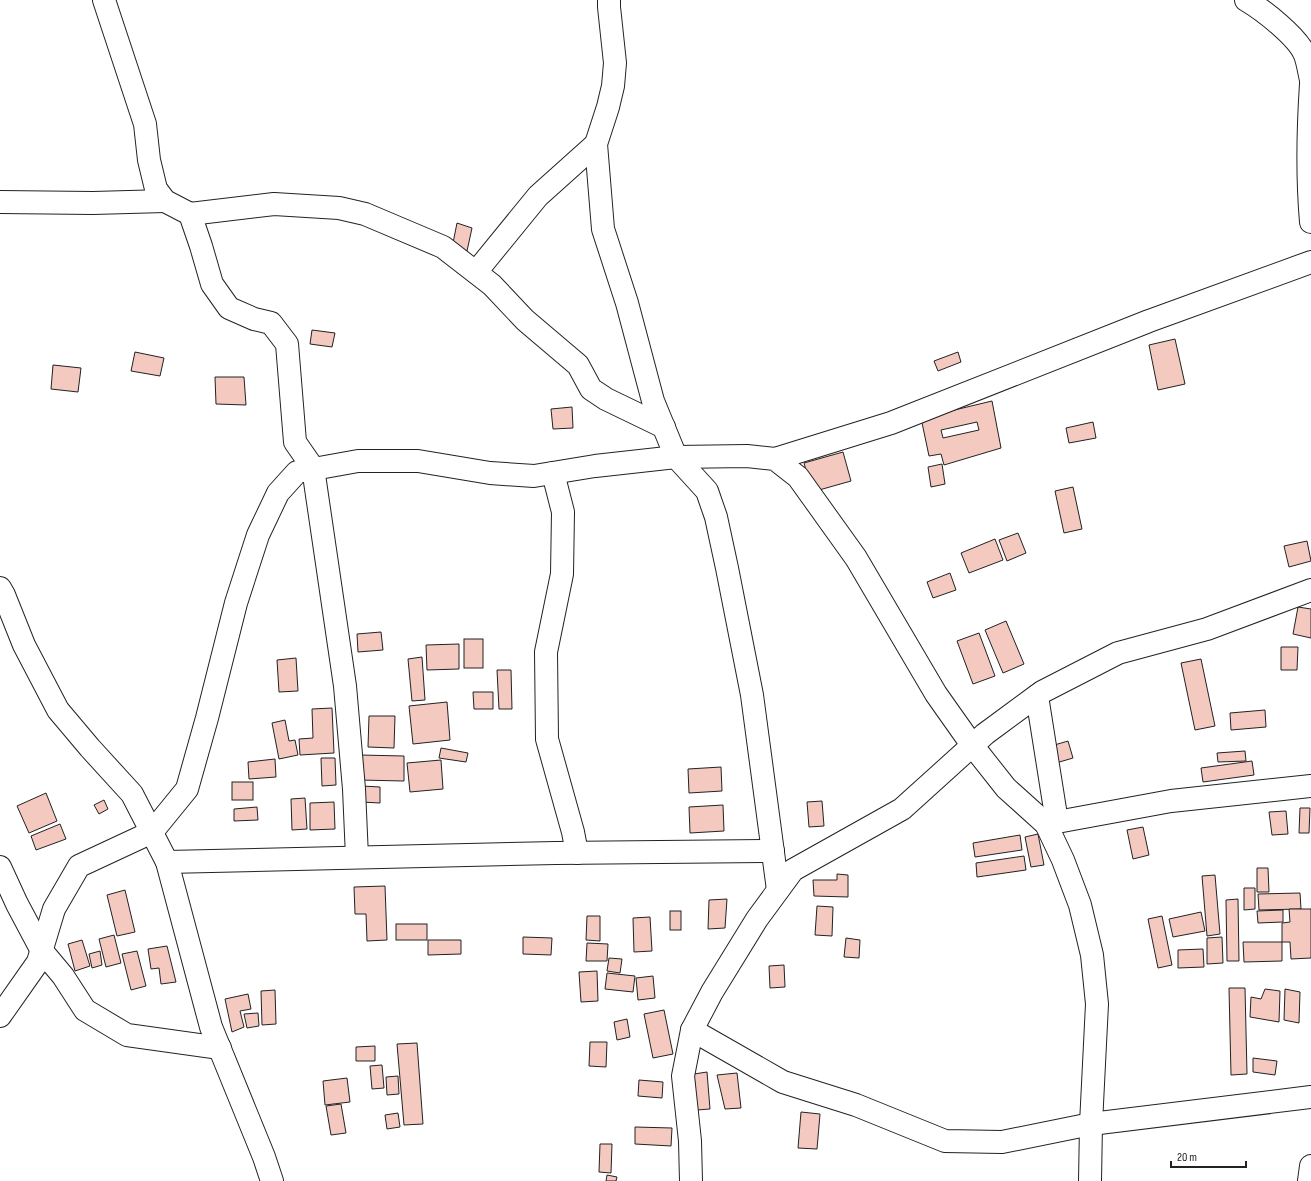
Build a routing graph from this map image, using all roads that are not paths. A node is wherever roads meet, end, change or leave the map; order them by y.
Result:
1 (104, 0) edge
2 (609, 0) edge
3 (1246, 0) edge
4 (1308, 55) edge
5 (1311, 80) edge
6 (1311, 84) edge
7 (596, 144) junction
8 (165, 201) junction
9 (0, 202) edge
10 (190, 214) junction
11 (1311, 222) edge
12 (1311, 262) edge
13 (476, 272) junction
14 (664, 427) junction
15 (676, 457) junction
16 (775, 459) junction
17 (313, 468) junction
18 (553, 473) junction
19 (0, 588) edge
20 (1311, 590) edge
21 (1037, 696) junction
22 (972, 745) junction
23 (1311, 786) edge
24 (1052, 823) junction
25 (152, 832) junction
26 (773, 850) junction
27 (577, 853) junction
28 (358, 857) junction
29 (166, 862) junction
30 (0, 867) edge
31 (778, 890) junction
32 (42, 951) junction
33 (0, 1016) edge
34 (692, 1030) junction
35 (220, 1048) junction
36 (1311, 1097) edge
37 (1091, 1124) junction
38 (1311, 1166) edge
39 (272, 1181) edge
40 (691, 1181) edge
41 (1090, 1181) edge
42 (1309, 1181) edge

1 - 8 street
2 - 7 street
3 - 4 street
4 - 5 street
6 - 11 street
7 - 13 street
7 - 14 street
8 - 9 street
8 - 10 street
10 - 13 street
10 - 17 street
12 - 16 street
13 - 14 street
14 - 15 street
15 - 16 street
15 - 18 street
15 - 26 street
16 - 22 street
17 - 18 street
17 - 25 street
17 - 28 street
18 - 27 street
19 - 25 street
20 - 21 street
21 - 22 street
21 - 24 street
22 - 24 street
22 - 31 street
23 - 24 street
24 - 37 street
25 - 29 street
25 - 32 street
26 - 27 street
26 - 31 street
27 - 28 street
28 - 29 street
29 - 35 street
30 - 32 street
31 - 34 street
32 - 33 street
32 - 35 street
34 - 37 street
34 - 40 street
35 - 39 street
36 - 37 street
37 - 41 street
38 - 42 street

